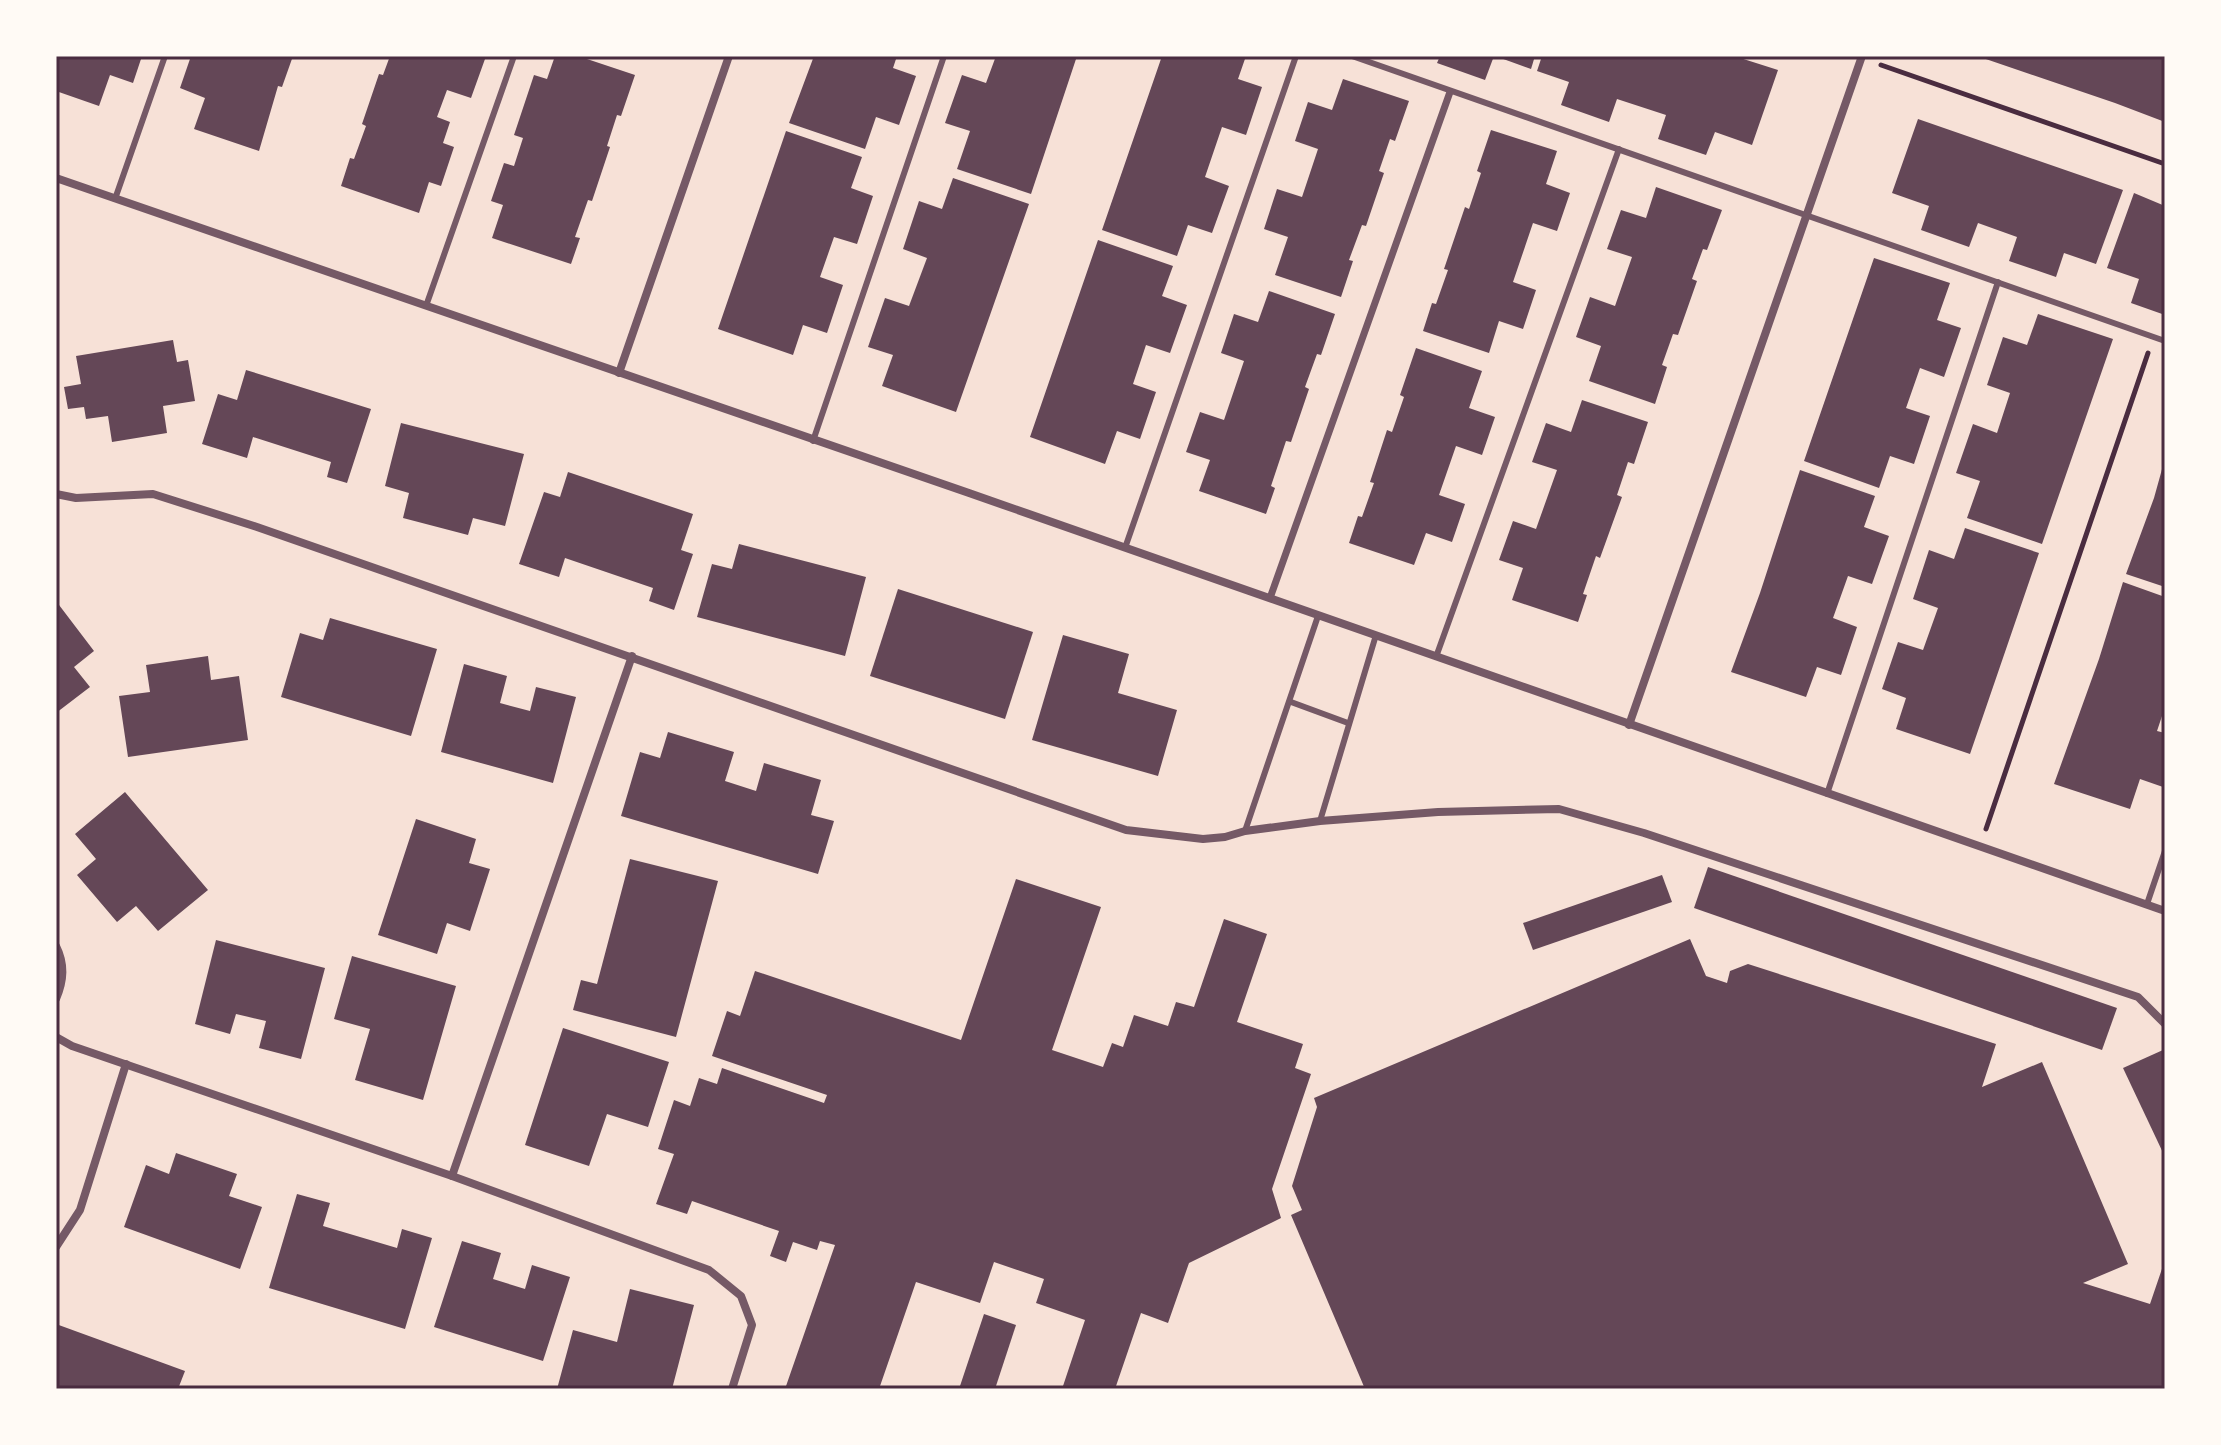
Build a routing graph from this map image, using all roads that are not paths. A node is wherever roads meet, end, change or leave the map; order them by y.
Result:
1 (165, 56) edge
2 (514, 56) edge
3 (729, 56) edge
4 (944, 56) edge
5 (1296, 56) edge
6 (1352, 56) edge
7 (1860, 57) edge
8 (1450, 92) junction
9 (1619, 149) junction
10 (56, 178) edge
11 (115, 199) junction
12 (1806, 214) junction
13 (1998, 282) junction
14 (426, 306) junction
15 (2165, 341) edge
16 (619, 373) junction
17 (813, 441) junction
18 (56, 494) edge
19 (1125, 548) junction
20 (1270, 598) junction
21 (1318, 616) junction
22 (1376, 635) junction
23 (632, 656) junction
24 (1436, 658) junction
25 (1291, 702) junction
26 (1348, 723) junction
27 (1629, 725) junction
28 (1827, 794) junction
29 (1320, 821) junction
30 (1245, 831) junction
31 (2165, 851) edge
32 (2147, 904) junction
33 (2165, 911) edge
34 (56, 946) edge
35 (56, 999) edge
36 (2165, 1024) edge
37 (56, 1037) edge
38 (126, 1064) junction
39 (452, 1176) junction
40 (56, 1247) edge
41 (732, 1389) edge

1 - 11 lane
2 - 14 lane
3 - 16 street
4 - 17 lane
5 - 19 lane
6 - 8 lane
7 - 12 street
8 - 9 lane
8 - 20 street
9 - 12 lane
9 - 24 lane
10 - 11 street
11 - 14 street
12 - 13 lane
12 - 27 street
13 - 15 lane
13 - 28 lane
14 - 16 street
16 - 17 street
17 - 19 street
18 - 23 street
19 - 20 street
20 - 21 street
21 - 22 street
21 - 25 lane
22 - 24 street
22 - 26 lane
23 - 30 street
23 - 39 street
24 - 27 street
25 - 26 lane
25 - 30 lane
26 - 29 lane
27 - 28 street
28 - 32 street
29 - 30 street
29 - 36 street
31 - 32 lane
32 - 33 street
34 - 35 street
37 - 38 street
38 - 39 street
38 - 40 street
39 - 41 street

